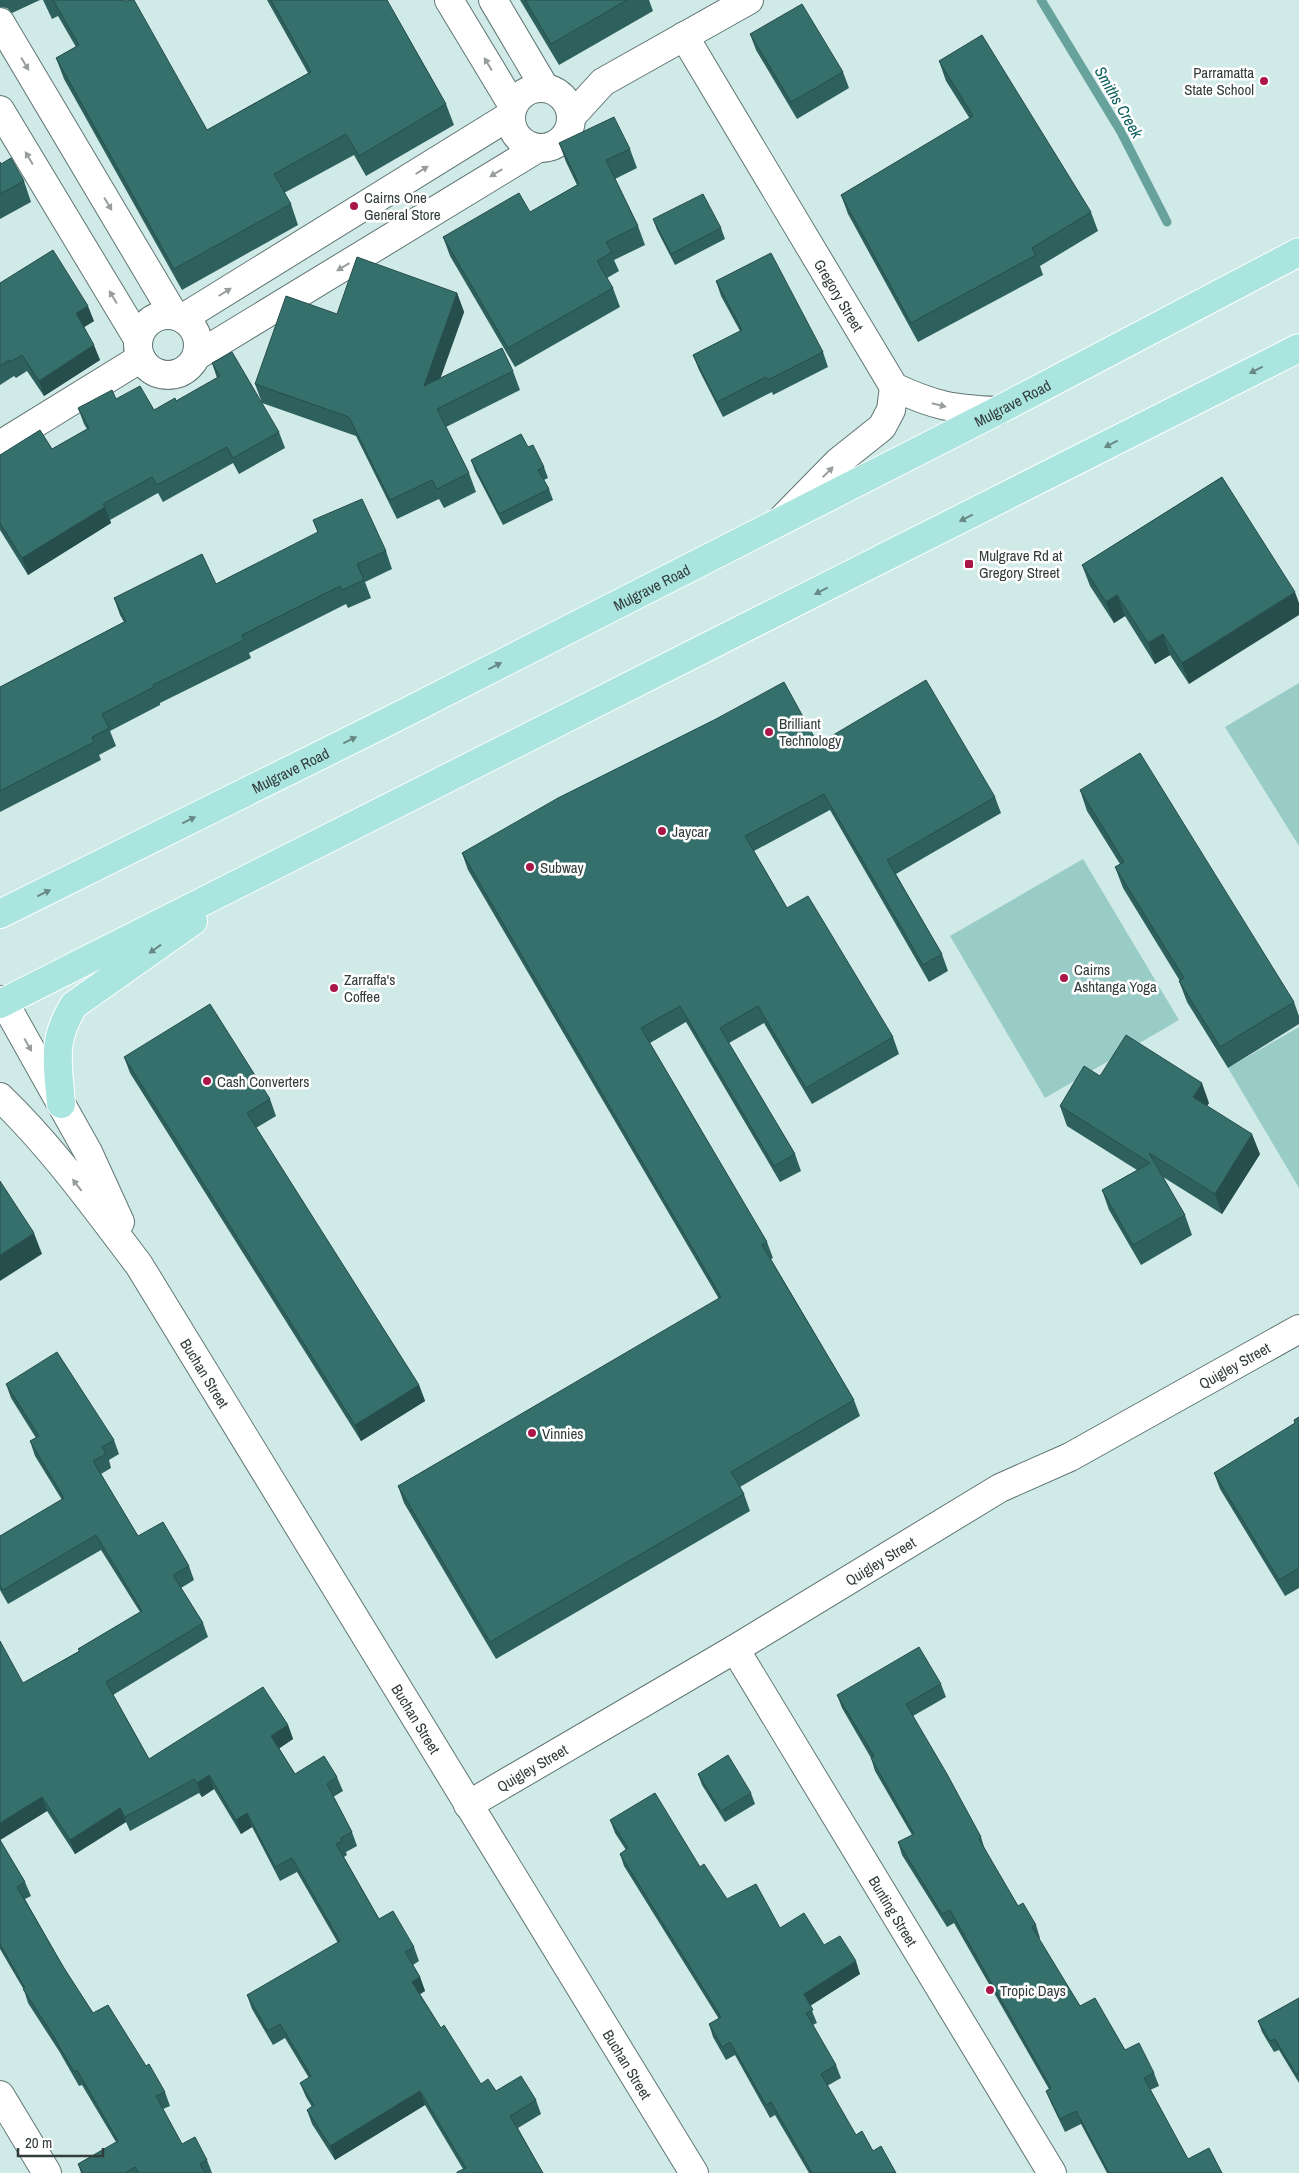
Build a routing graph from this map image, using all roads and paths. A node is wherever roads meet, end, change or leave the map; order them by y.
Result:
1 (449, 0) edge
2 (493, 0) edge
3 (750, 0) edge
4 (0, 22) edge
5 (684, 36) junction
6 (604, 82) junction
7 (550, 90) junction
8 (0, 110) edge
9 (512, 110) junction
10 (571, 117) junction
11 (538, 148) junction
12 (1299, 253) edge
13 (179, 316) junction
14 (139, 348) junction
15 (1299, 348) edge
16 (198, 354) junction
17 (894, 387) junction
18 (997, 411) junction
19 (0, 445) edge
20 (782, 519) junction
21 (265, 869) junction
22 (0, 914) edge
23 (1, 1002) edge
24 (0, 1097) edge
25 (61, 1104) junction
26 (139, 1265) junction
27 (1299, 1329) edge
28 (735, 1649) junction
29 (468, 1805) junction
30 (0, 2095) edge
31 (47, 2173) edge
32 (694, 2173) edge
33 (1052, 2173) edge

9 -> 1 street
2 - 7 street
3 - 5 street
4 -> 13 street
5 - 6 street
5 - 17 street, Gregory Street
6 - 7 street
6 - 10 street
7 - 9 street
7 - 10 street
14 -> 8 street
9 - 11 street
13 -> 9 street
10 - 11 street
11 -> 16 street
12 - 18 main road, Mulgrave Road
13 - 14 street
13 - 16 street
14 - 16 street
14 - 19 street
15 -> 21 main road
17 -> 18 street
20 -> 17 street
18 - 20 main road, Mulgrave Road
22 -> 20 main road, Mulgrave Road
21 - 23 main road
21 -> 25 main road
23 -> 25 street, Buchan Street
26 -> 24 street, Buchan Street
25 - 26 street, Buchan Street
26 - 29 street, Buchan Street
27 - 28 street, Quigley Street
28 - 29 street, Quigley Street
28 - 33 street, Bunting Street
29 - 32 street, Buchan Street
30 - 31 street

